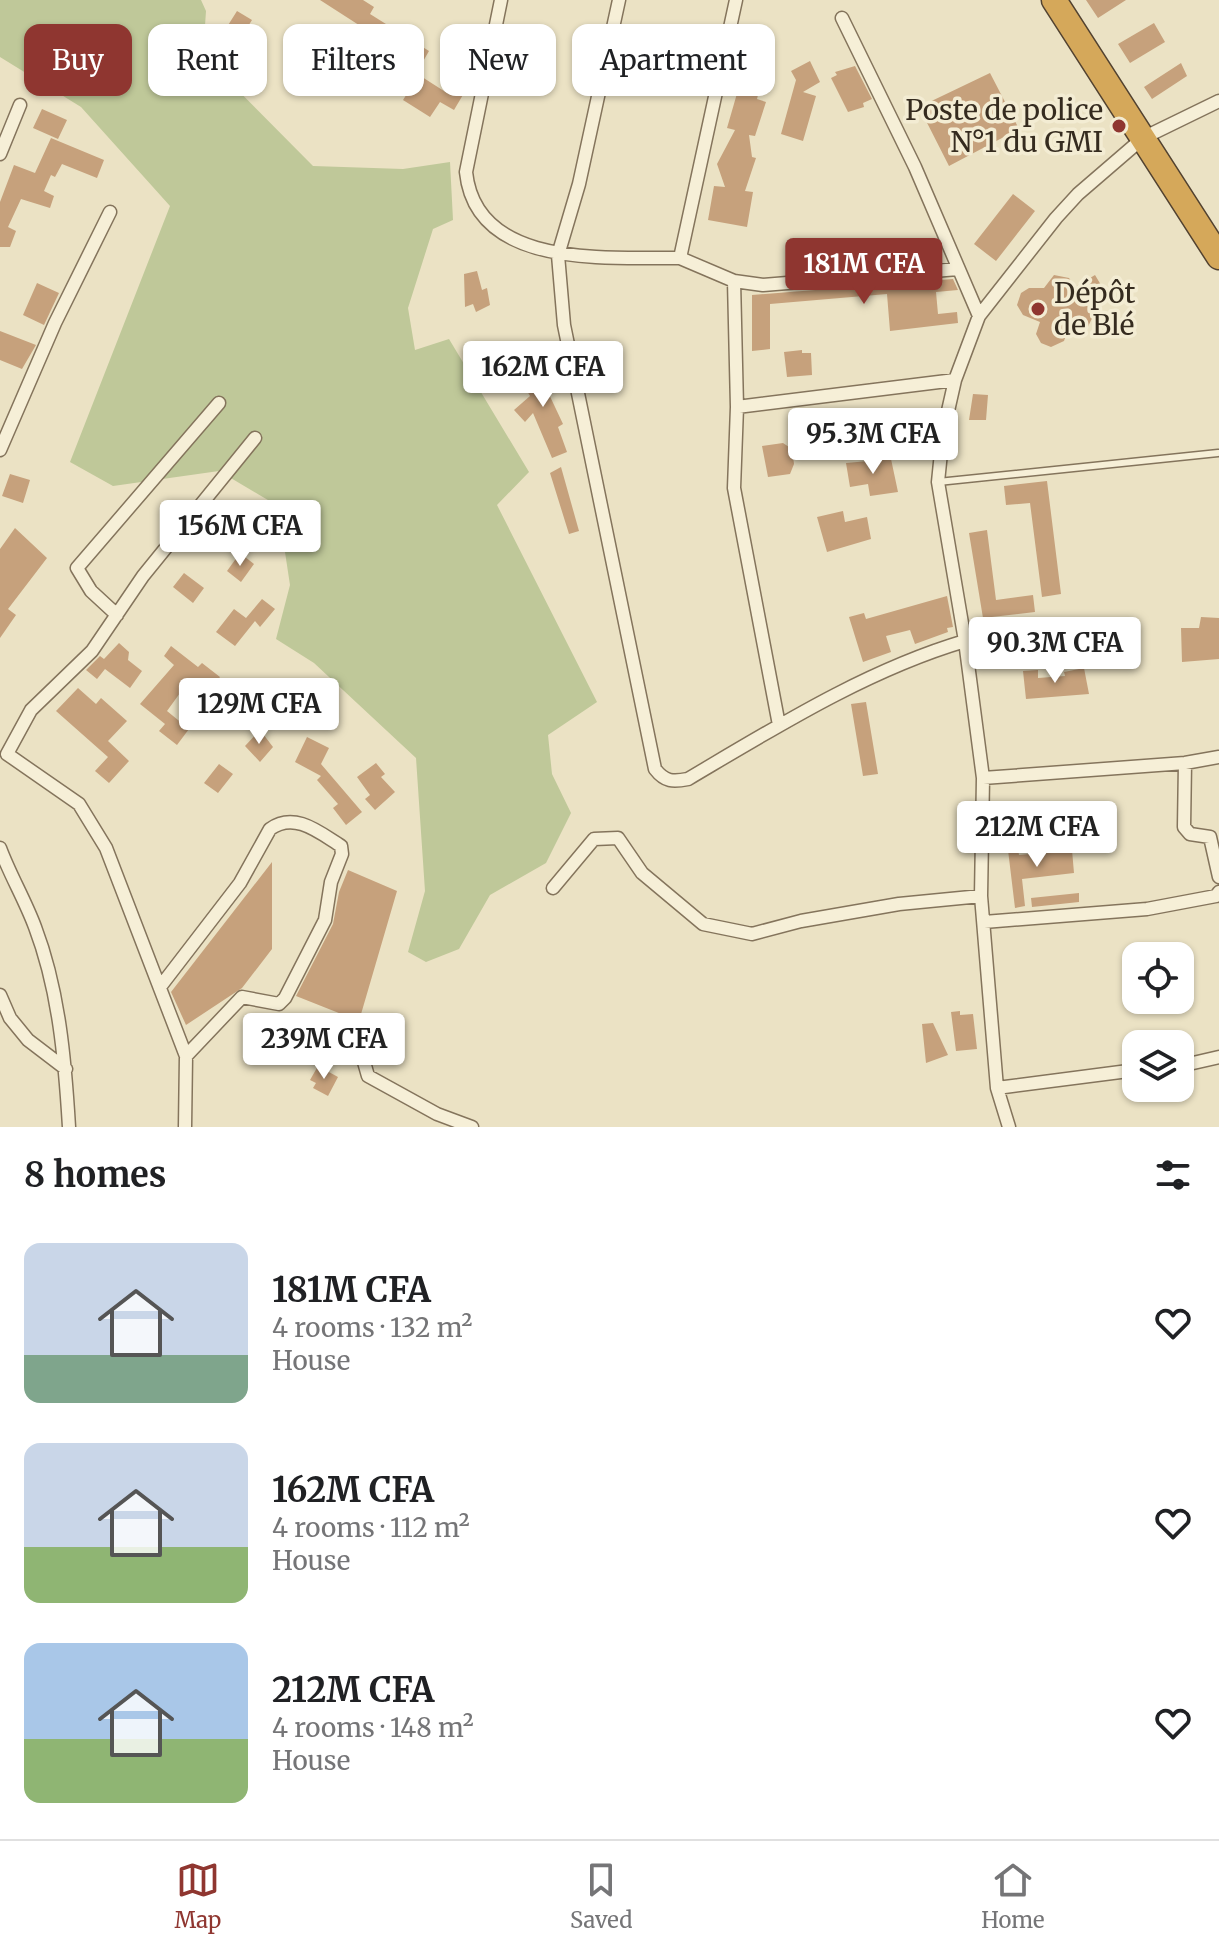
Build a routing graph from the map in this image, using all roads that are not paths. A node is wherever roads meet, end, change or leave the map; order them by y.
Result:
1 (501, 0) edge
2 (619, 0) edge
3 (736, 0) edge
4 (1054, 0) edge
5 (842, 18) dead end
6 (1219, 101) edge
7 (20, 105) dead end
8 (1143, 138) junction
9 (0, 154) edge
10 (110, 212) dead end
11 (558, 255) junction
12 (1219, 257) edge
13 (680, 258) junction
14 (958, 269) junction
15 (734, 281) junction
16 (979, 316) junction
17 (955, 380) junction
18 (219, 403) dead end
19 (737, 407) junction
20 (255, 438) dead end
21 (0, 450) edge
22 (1218, 453) edge
23 (938, 482) junction
24 (117, 615) junction
25 (965, 641) junction
26 (779, 725) junction
27 (1219, 757) edge
28 (1185, 763) junction
29 (983, 778) junction
30 (0, 848) edge
31 (1219, 877) edge
32 (553, 888) dead end
33 (1219, 892) edge
34 (981, 896) junction
35 (984, 922) junction
36 (160, 987) junction
37 (0, 995) edge
38 (373, 1025) dead end
39 (186, 1056) junction
40 (1219, 1057) edge
41 (1194, 1063) edge
42 (66, 1069) junction
43 (1122, 1071) edge
44 (997, 1088) junction
45 (69, 1127) edge
46 (185, 1127) edge
47 (472, 1127) edge
48 (1009, 1127) edge

1 - 11 street
2 - 11 street
3 - 13 street
4 - 8 highway
5 - 14 street
6 - 8 street
7 - 9 street
8 - 12 highway
8 - 16 street
10 - 21 street
11 - 13 street
11 - 26 street
13 - 15 street
14 - 15 street
14 - 16 street
15 - 19 street
16 - 17 street
17 - 19 street
17 - 23 street
18 - 24 street
19 - 26 street
20 - 24 street
22 - 23 lane
23 - 25 street
24 - 36 street
25 - 26 street
25 - 29 street
27 - 28 street
28 - 29 street
28 - 31 street
29 - 34 street
30 - 42 street
32 - 34 street
33 - 35 street
34 - 35 street
35 - 44 street
36 - 39 street
36 - 39 street
37 - 42 street
38 - 47 street
39 - 46 street
40 - 41 street
42 - 45 street
43 - 44 street
44 - 48 street

